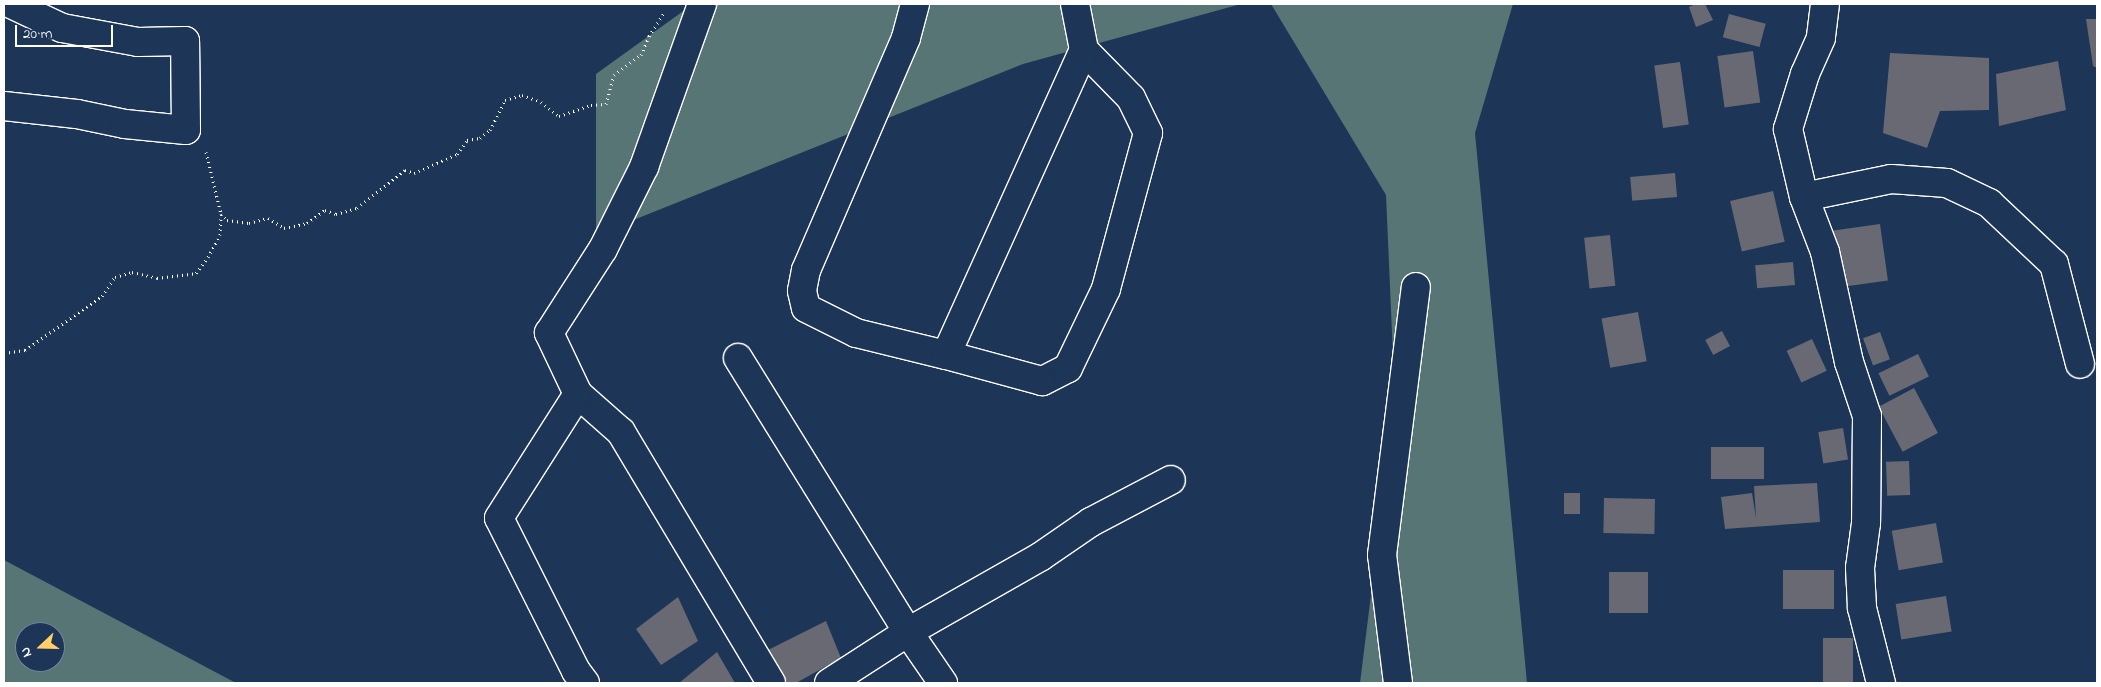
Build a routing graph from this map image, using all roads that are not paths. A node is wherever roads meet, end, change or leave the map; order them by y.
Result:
1 (11, 4) edge
2 (702, 4) edge
3 (915, 4) edge
4 (1075, 4) edge
5 (1826, 4) edge
6 (1084, 50) junction
7 (4, 106) edge
8 (1804, 197) junction
9 (1416, 288) dead end
10 (946, 354) junction
11 (738, 358) dead end
12 (2080, 364) dead end
13 (578, 394) junction
14 (1171, 480) dead end
15 (908, 632) junction
16 (581, 677) edge
17 (771, 683) edge
18 (828, 683) edge
19 (943, 683) edge
20 (1398, 683) edge
21 (1882, 683) edge

1 - 7 street
2 - 13 street
3 - 10 street
4 - 6 street
5 - 8 street
6 - 10 street
6 - 10 street
8 - 12 street
8 - 21 street
9 - 20 street
11 - 15 street
13 - 16 street
13 - 17 street
14 - 15 street
15 - 18 street
15 - 19 street

